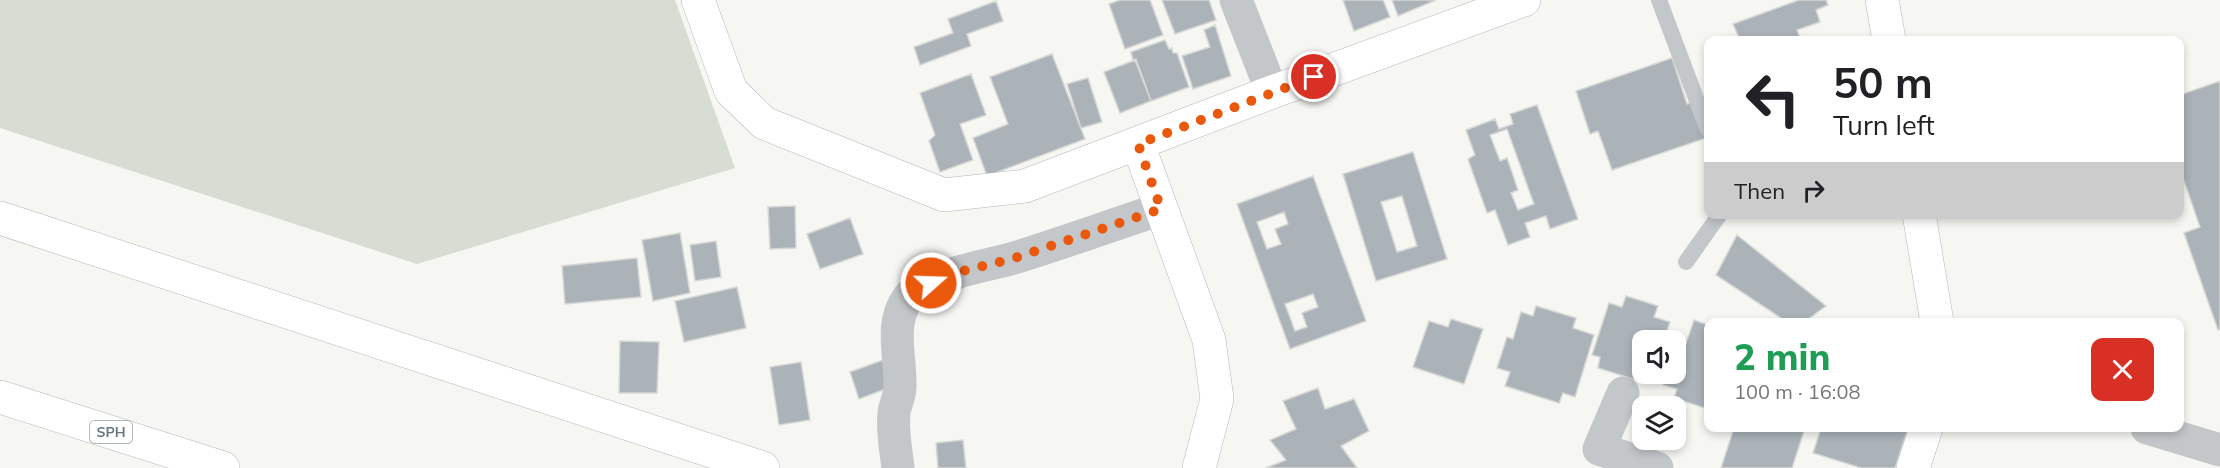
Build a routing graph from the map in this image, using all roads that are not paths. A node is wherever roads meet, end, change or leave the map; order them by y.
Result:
1 (698, 0) edge
2 (1236, 0) edge
3 (1524, 0) edge
4 (1659, 0) edge
5 (1882, 0) edge
6 (1888, 36) edge
7 (1272, 92) junction
8 (1704, 119) edge
9 (1138, 144) junction
10 (1161, 209) junction
11 (0, 218) edge
12 (1716, 219) edge
13 (1920, 219) edge
14 (1686, 262) dead end
15 (1936, 318) edge
16 (1623, 393) dead end
17 (0, 397) edge
18 (1925, 432) edge
19 (2160, 432) edge
20 (2220, 450) edge
21 (1596, 458) edge
22 (223, 468) edge
23 (763, 468) edge
24 (898, 468) edge
25 (1199, 468) edge
26 (1657, 468) edge
27 (1914, 468) edge

1 - 9 main road
2 - 7 street
3 - 7 main road
4 - 8 lane
5 - 6 main road
7 - 9 main road
9 - 10 main road
10 - 24 street
10 - 25 main road
11 - 23 main road
12 - 14 lane
13 - 15 main road
16 - 21 street
17 - 22 main road, SPH
18 - 27 main road
19 - 20 street
21 - 26 street

